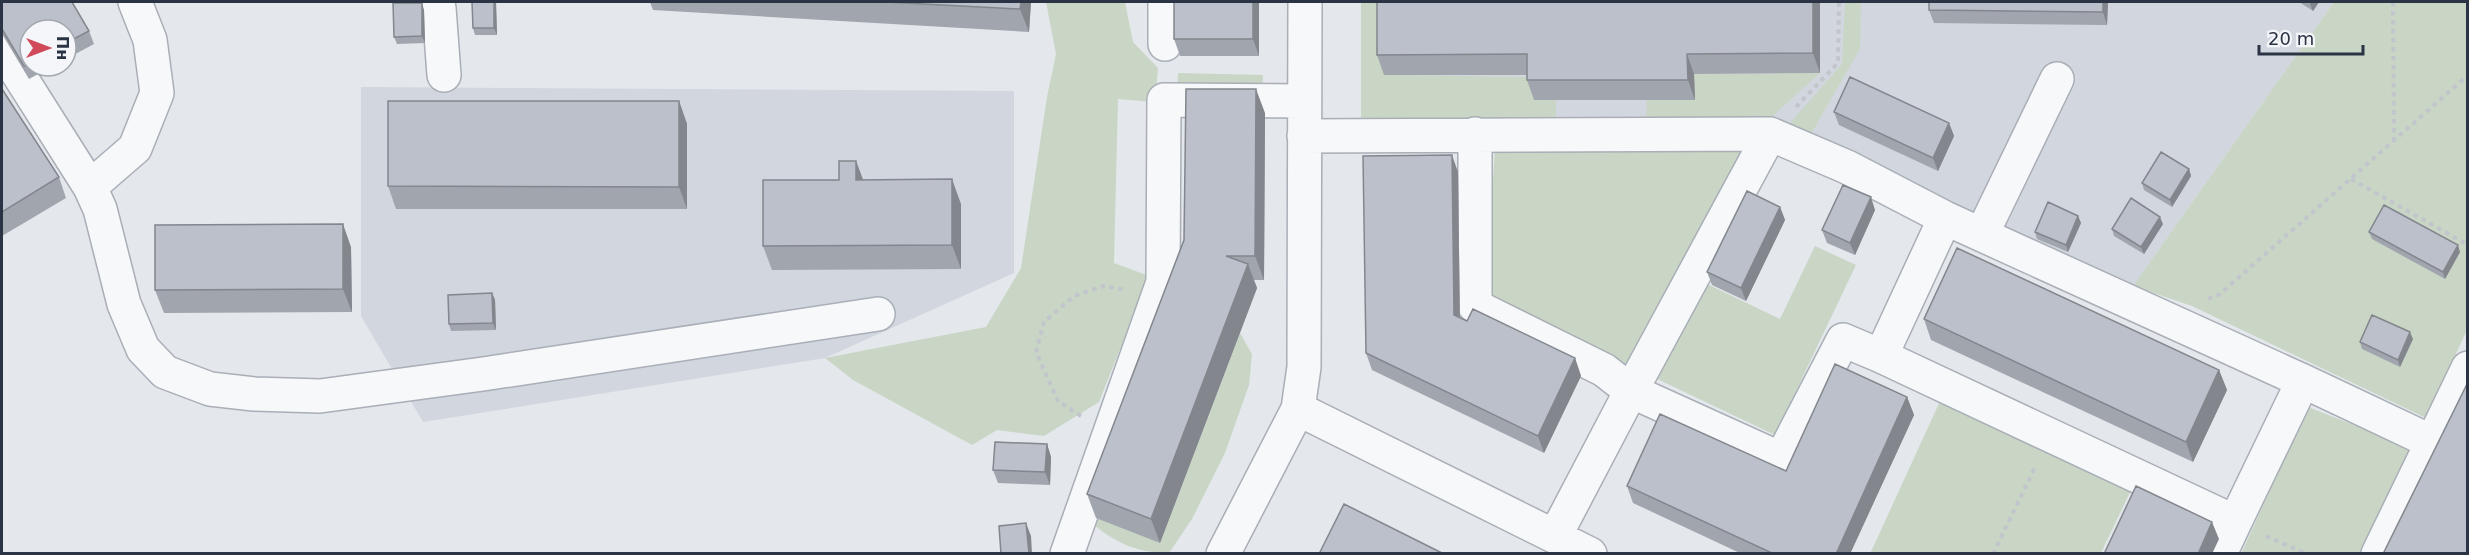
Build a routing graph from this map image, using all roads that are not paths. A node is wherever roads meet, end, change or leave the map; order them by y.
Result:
1 (135, 2) edge
2 (436, 2) edge
3 (1165, 2) edge
4 (1305, 2) edge
5 (1165, 44) dead end
6 (2, 48) edge
7 (444, 75) dead end
8 (2057, 79) dead end
9 (1304, 101) junction
10 (1475, 134) junction
11 (1770, 134) junction
12 (1304, 136) junction
13 (90, 187) junction
14 (1945, 218) junction
15 (1982, 234) junction
16 (878, 314) dead end
17 (1881, 356) junction
18 (2468, 368) edge
19 (2303, 381) junction
20 (1631, 391) junction
21 (1298, 409) junction
22 (2432, 442) junction
23 (2235, 522) junction
24 (1555, 536) junction
25 (1067, 554) edge
26 (1223, 554) edge
27 (1590, 554) edge
28 (2220, 554) edge
29 (2378, 554) edge

1 - 13 street
2 - 7 street
3 - 5 street
4 - 9 street
6 - 13 street
8 - 15 street
9 - 12 street
9 - 25 street
10 - 11 street
10 - 12 street
10 - 20 street
11 - 14 street
11 - 20 street
12 - 21 street
13 - 16 street
14 - 15 street
14 - 17 street
15 - 19 street
17 - 20 street
17 - 23 street
18 - 22 street
19 - 22 street
19 - 23 street
20 - 24 street
21 - 24 street
21 - 26 street
22 - 29 street
23 - 28 street
24 - 27 street

